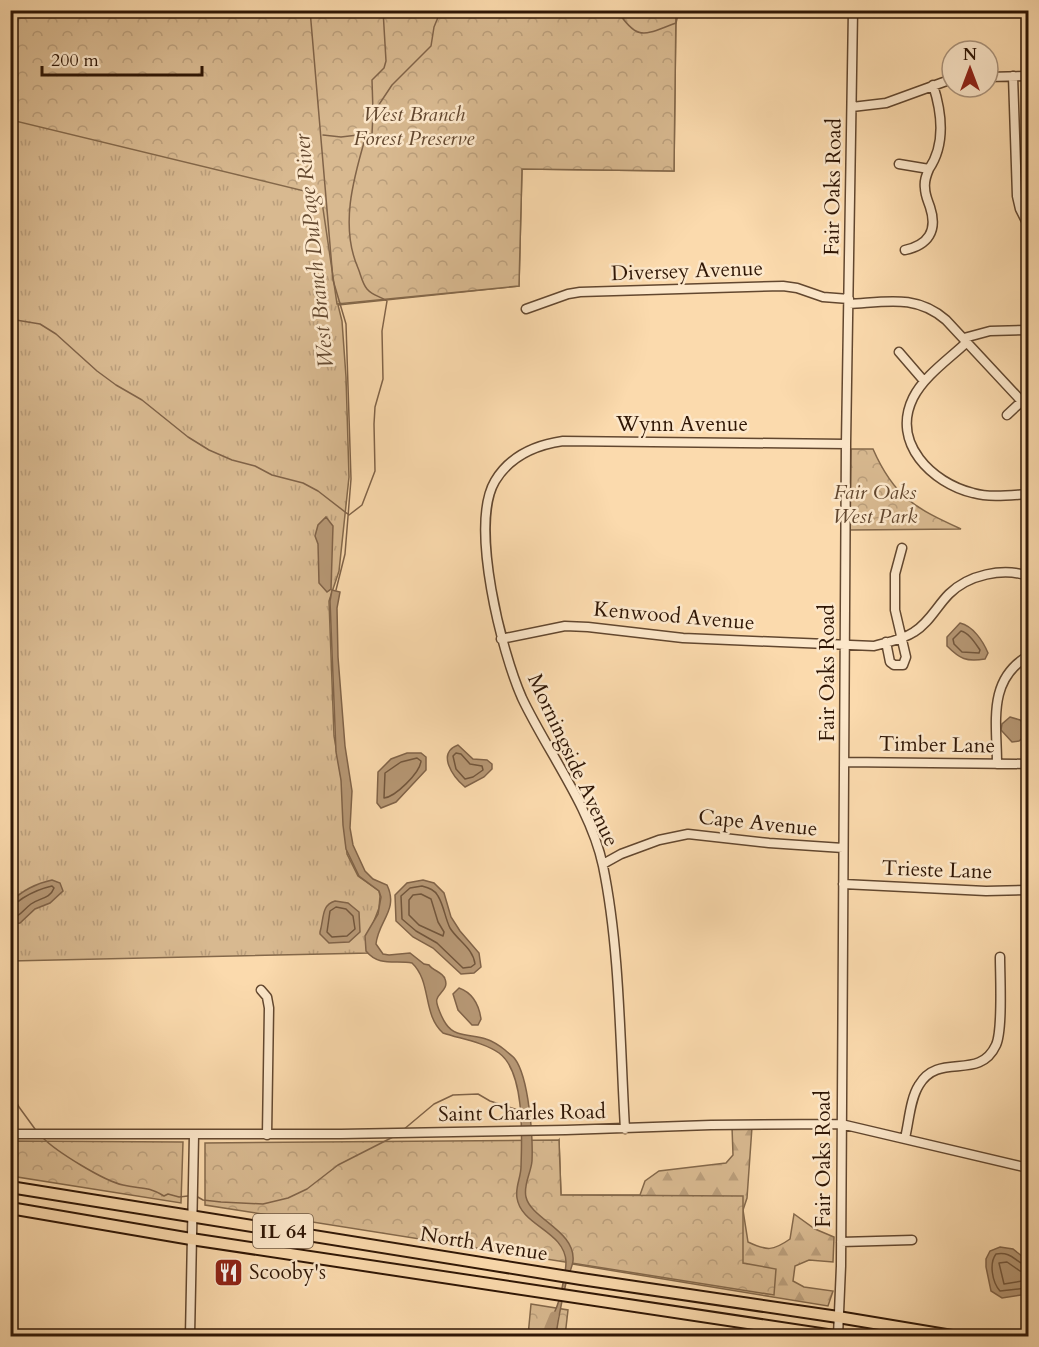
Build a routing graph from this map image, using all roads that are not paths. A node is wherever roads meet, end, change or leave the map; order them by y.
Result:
1 (853, 10) edge
2 (1013, 76) junction
3 (1029, 76) edge
4 (1000, 77) edge
5 (940, 83) edge
6 (933, 85) junction
7 (852, 107) junction
8 (899, 164) dead end
9 (928, 169) junction
10 (1029, 225) edge
11 (1029, 243) edge
12 (905, 250) dead end
13 (1029, 250) edge
14 (849, 301) junction
15 (526, 309) dead end
16 (1029, 330) edge
17 (965, 340) junction
18 (899, 352) dead end
19 (924, 381) junction
20 (1022, 400) junction
21 (1029, 408) edge
22 (1007, 415) dead end
23 (846, 444) junction
24 (520, 455) joint
25 (1029, 495) edge
26 (902, 548) dead end
27 (1029, 576) edge
28 (501, 639) junction
29 (901, 639) junction
30 (886, 642) junction
31 (846, 644) junction
32 (1029, 656) edge
33 (845, 762) junction
34 (997, 764) junction
35 (1029, 764) edge
36 (843, 848) junction
37 (603, 864) junction
38 (843, 884) junction
39 (1029, 890) edge
40 (1000, 957) dead end
41 (261, 990) dead end
42 (841, 1124) junction
43 (625, 1129) junction
44 (10, 1134) edge
45 (194, 1135) junction
46 (267, 1135) junction
47 (905, 1138) junction
48 (1029, 1168) edge
49 (10, 1187) edge
50 (10, 1208) edge
51 (192, 1215) junction
52 (191, 1239) junction
53 (912, 1240) dead end
54 (841, 1242) junction
55 (838, 1317) junction
56 (190, 1336) edge
57 (836, 1336) edge
58 (952, 1336) edge

1 - 7 street, Fair Oaks Road
2 - 3 street
2 - 4 street
2 - 10 street
5 - 6 street
6 - 7 street
6 - 9 street
7 - 14 street, Fair Oaks Road
8 - 9 street
9 - 12 street
11 - 13 street
14 - 15 street, Diversey Avenue
14 - 17 street, Diversey Avenue
14 - 23 street, Fair Oaks Road
16 - 17 street
17 - 19 street
17 - 20 street, Diversey Avenue
18 - 19 street
19 - 25 street
20 - 21 street, Diversey Avenue
20 - 22 street
23 - 24 street, Wynn Avenue
23 - 31 street, Fair Oaks Road
24 - 28 street, Morningside Avenue
26 - 29 street
27 - 29 street
28 - 31 street, Kenwood Avenue
28 - 37 street, Morningside Avenue
29 - 30 street, Kenwood Avenue
29 - 30 street
30 - 31 street, Kenwood Avenue
31 - 33 street, Fair Oaks Road
32 - 34 street
33 - 34 street, Timber Lane
33 - 36 street, Fair Oaks Road
34 - 35 street, Timber Lane
36 - 37 street, Cape Avenue
36 - 38 street, Fair Oaks Road
37 - 43 street, Morningside Avenue
38 - 39 street, Trieste Lane
38 - 42 street, Fair Oaks Road
40 - 47 street
41 - 46 street
42 - 43 street, Saint Charles Road
42 - 47 street, Saint Charles Road
42 - 54 street, Fair Oaks Road
43 - 46 street, Saint Charles Road
44 - 45 street, Saint Charles Road
45 - 46 street, Saint Charles Road
45 - 51 street
47 - 48 street, Saint Charles Road
49 - 51 main road, North Avenue / IL 64
50 - 52 main road, North Avenue / IL 64
51 - 52 street
51 - 55 main road, North Avenue / IL 64
52 - 56 street
52 - 57 main road, North Avenue / IL 64
53 - 54 street
54 - 55 street, Fair Oaks Road
55 - 57 street, Fair Oaks Road
55 - 58 main road, North Avenue / IL 64

